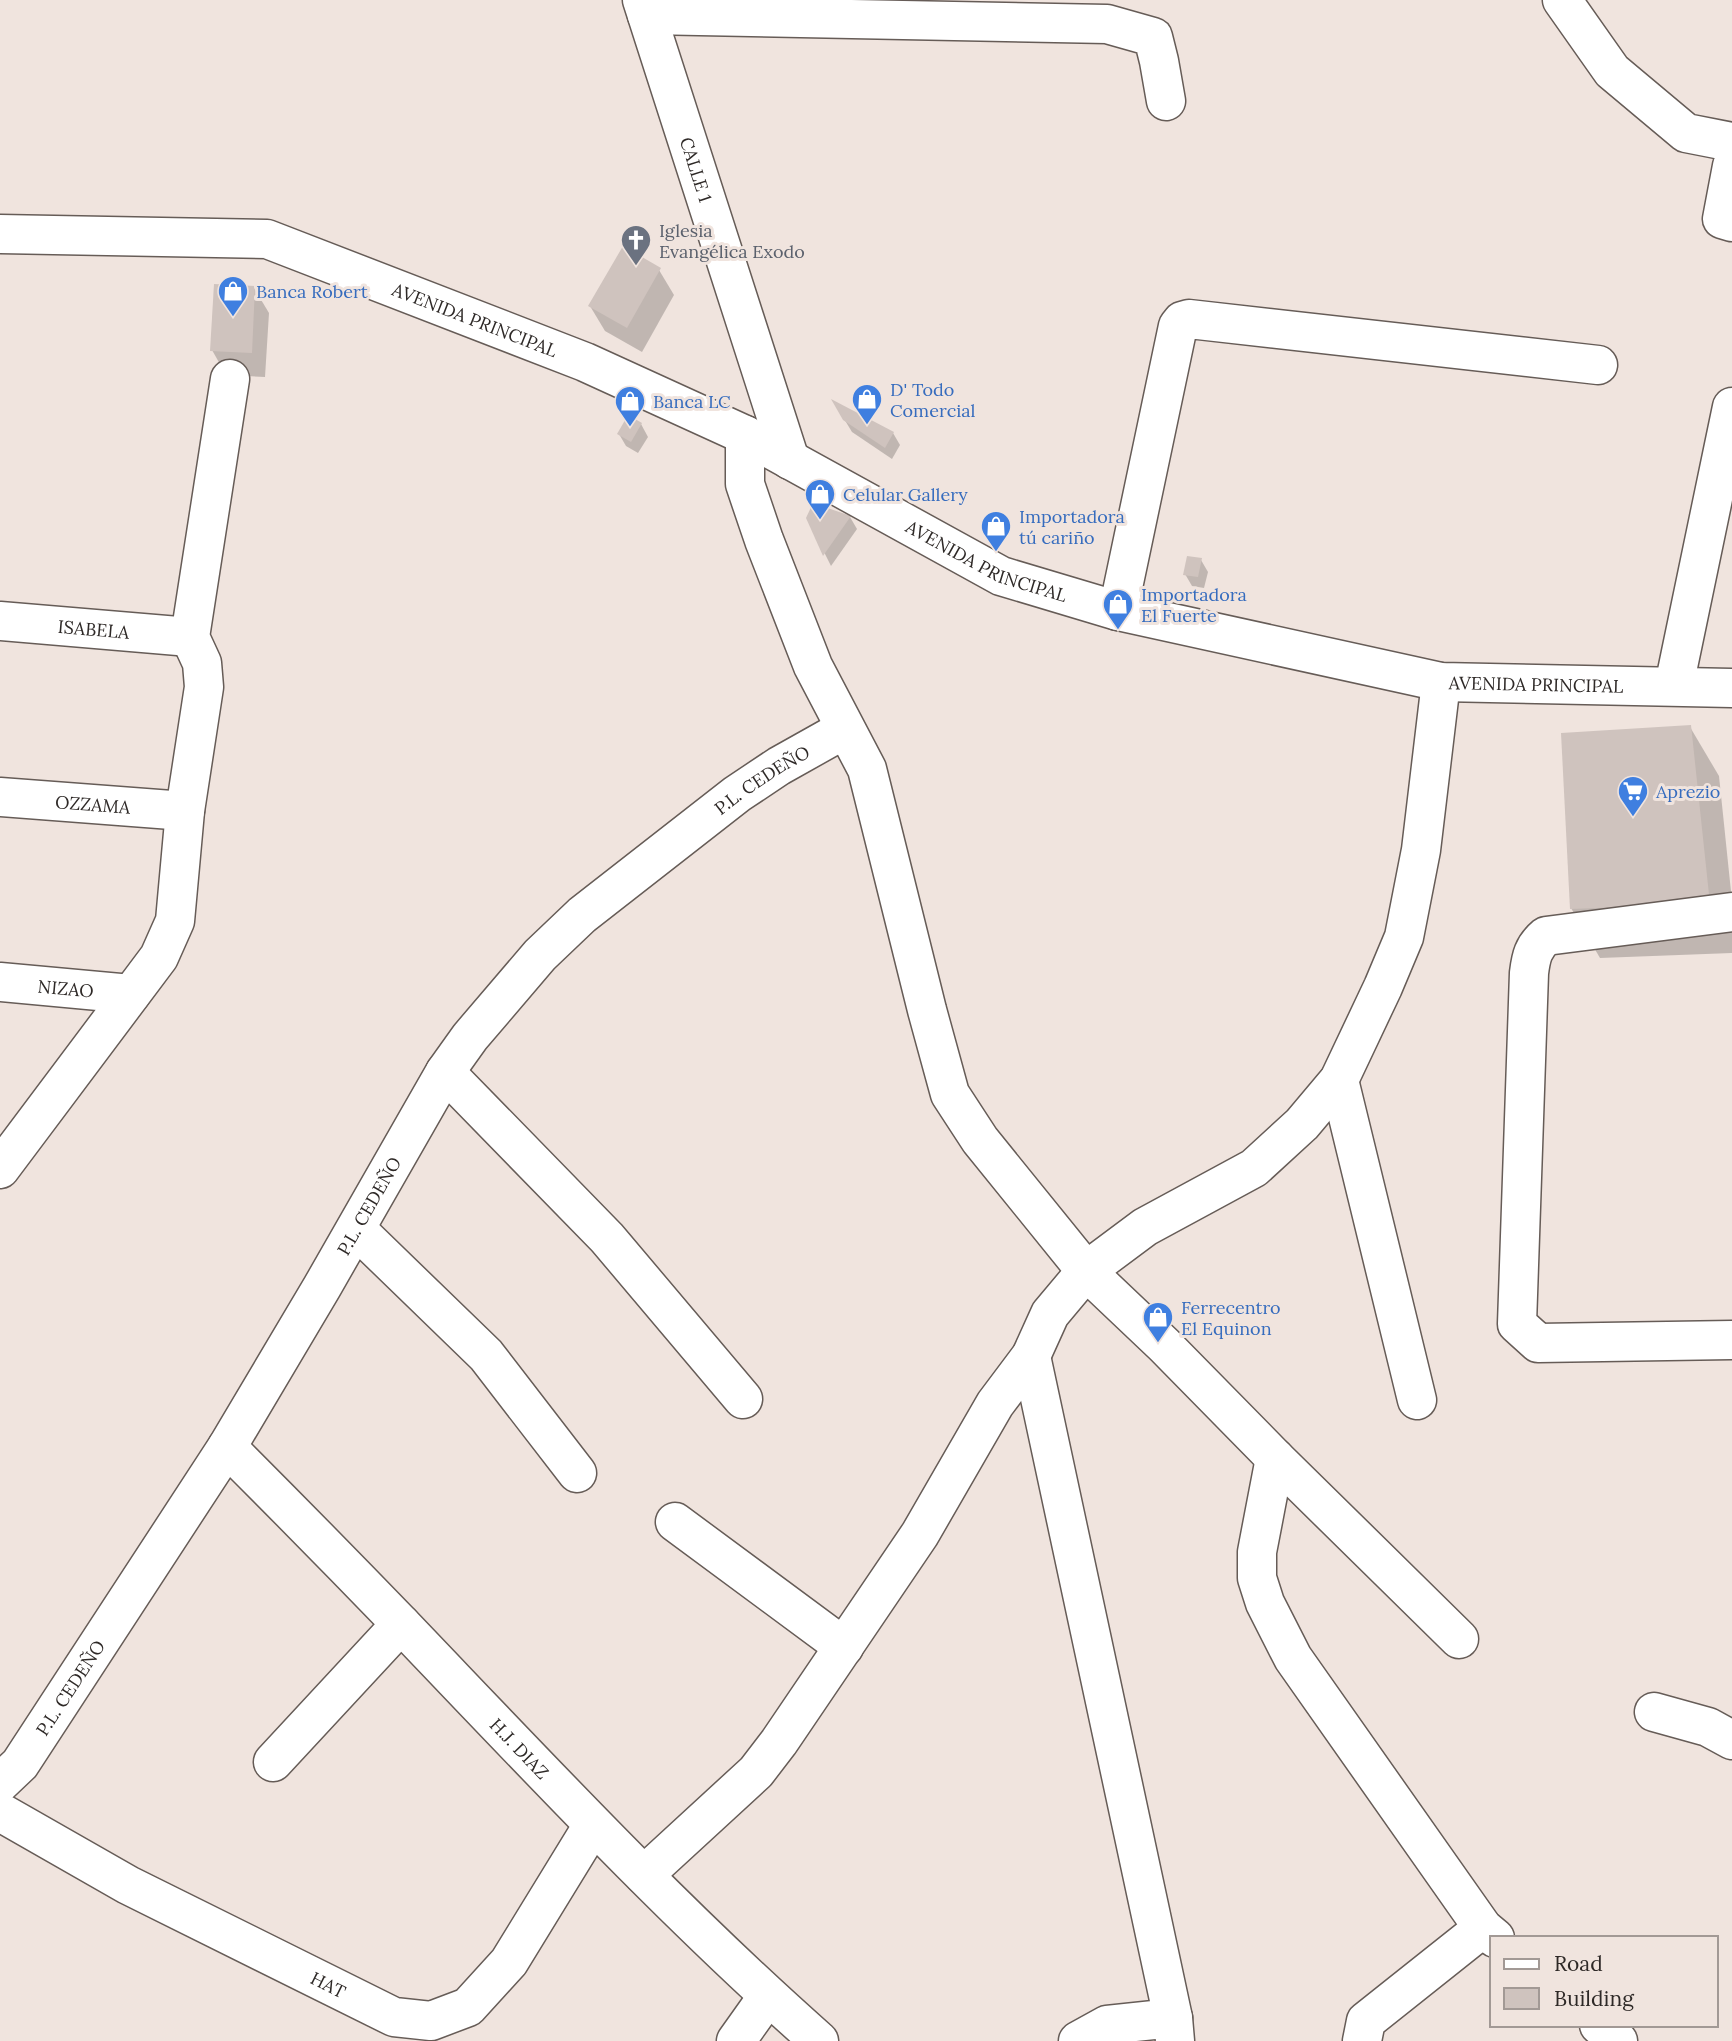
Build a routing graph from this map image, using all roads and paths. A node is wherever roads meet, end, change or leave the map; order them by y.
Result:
1 (1562, 0) edge
2 (644, 7) edge
3 (1166, 101) dead end
4 (1732, 142) edge
5 (1732, 166) edge
6 (1732, 222) edge
7 (0, 234) edge
8 (1598, 365) dead end
9 (230, 379) dead end
10 (1732, 407) edge
11 (745, 435) junction
12 (789, 460) junction
13 (1118, 611) junction
14 (0, 621) edge
15 (190, 637) junction
16 (1441, 682) junction
17 (1674, 686) junction
18 (1732, 688) edge
19 (845, 729) junction
20 (0, 797) edge
21 (186, 811) junction
22 (1732, 912) edge
23 (0, 982) edge
24 (131, 994) junction
25 (445, 1072) junction
26 (1339, 1080) junction
27 (5, 1157) edge
28 (356, 1229) junction
29 (1086, 1271) junction
30 (1732, 1340) edge
31 (1031, 1356) junction
32 (743, 1399) dead end
33 (1417, 1400) dead end
34 (227, 1447) junction
35 (1275, 1458) junction
36 (577, 1473) dead end
37 (675, 1522) dead end
38 (401, 1624) junction
39 (1459, 1639) dead end
40 (844, 1647) junction
41 (1654, 1712) dead end
42 (1732, 1740) edge
43 (273, 1762) dead end
44 (0, 1783) edge
45 (0, 1811) edge
46 (593, 1825) junction
47 (644, 1875) junction
48 (1489, 1933) edge
49 (768, 1996) junction
50 (1601, 2027) edge
51 (1174, 2029) edge
52 (736, 2041) edge
53 (819, 2041) edge
54 (1078, 2041) edge
55 (1362, 2041) edge
56 (1618, 2041) edge

1 - 4 street
2 - 3 street
2 - 12 street, CALLE 1
5 - 6 street
7 - 11 street, AVENIDA PRINCIPAL
8 - 13 street
9 - 15 street
10 - 17 street
11 - 12 street, AVENIDA PRINCIPAL
11 - 19 street
12 - 13 street, AVENIDA PRINCIPAL
13 - 16 street, AVENIDA PRINCIPAL
14 - 15 street, ISABELA
15 - 21 street
16 - 17 street, AVENIDA PRINCIPAL
16 - 26 street
17 - 18 street, AVENIDA PRINCIPAL
19 - 25 street, P.L. CEDEÑO
19 - 29 street
20 - 21 street, OZZAMA
21 - 24 street
22 - 30 street
23 - 24 street, NIZAO
24 - 27 street
25 - 28 street, P.L. CEDEÑO
25 - 32 street
26 - 29 street
26 - 33 street
28 - 34 street, P.L. CEDEÑO
28 - 36 street
29 - 31 street
29 - 35 street
31 - 40 street
31 - 51 street
34 - 38 street, H.J. DIAZ
34 - 44 street, P.L. CEDEÑO
35 - 39 street
35 - 48 street
37 - 40 street
38 - 43 street
38 - 46 street, H.J. DIAZ
40 - 47 street
41 - 42 street
45 - 46 street, HAT
46 - 47 street, H.J. DIAZ
47 - 49 street, H.J. DIAZ
48 - 55 street
49 - 52 street
49 - 53 street, H.J. DIAZ
50 - 56 street
51 - 54 street

